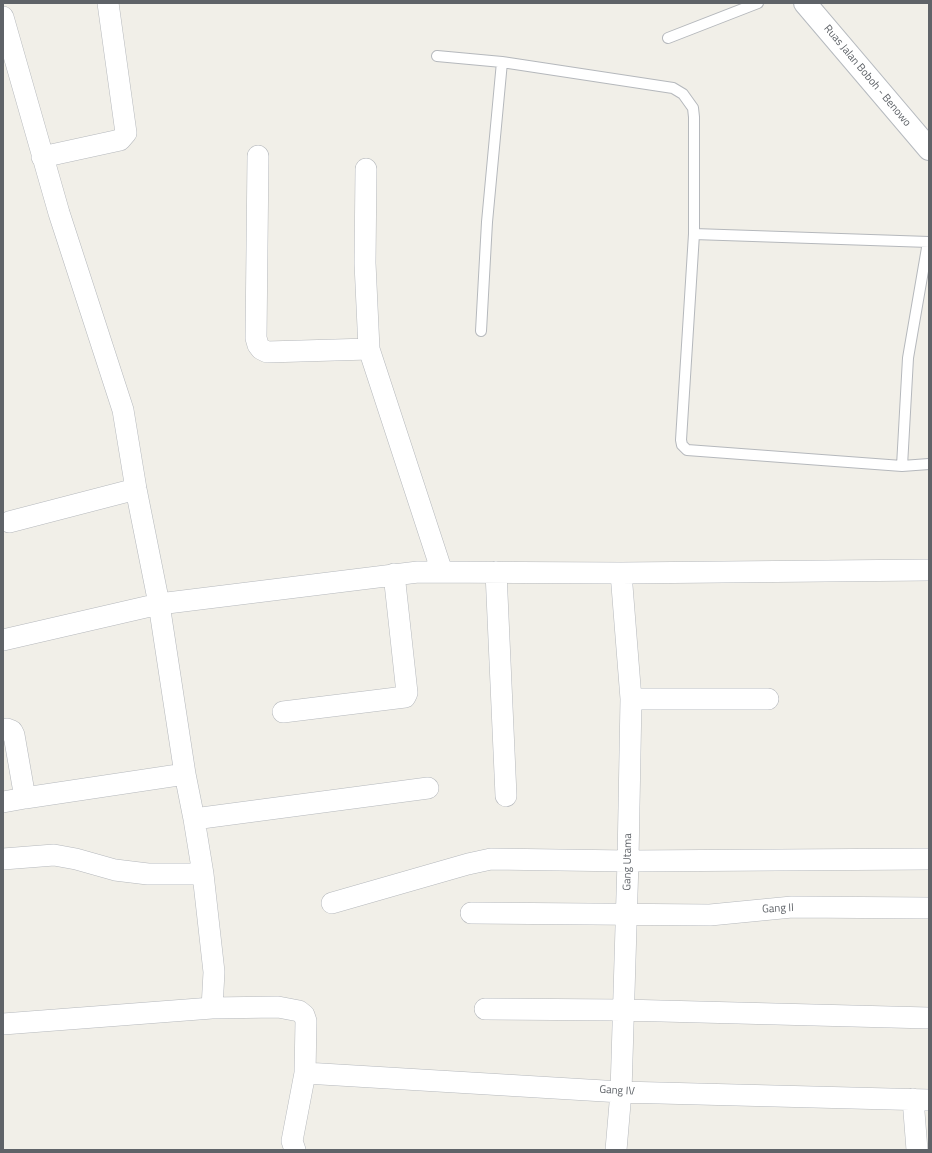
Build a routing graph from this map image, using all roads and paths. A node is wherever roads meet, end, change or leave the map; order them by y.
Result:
1 (108, 3) edge
2 (758, 3) edge
3 (806, 3) edge
4 (3, 17) edge
5 (668, 38) dead end
6 (437, 56) dead end
7 (502, 62) junction
8 (929, 149) edge
9 (258, 156) dead end
10 (42, 157) junction
11 (366, 169) dead end
12 (694, 234) junction
13 (929, 242) edge
14 (481, 331) dead end
15 (369, 349) junction
16 (929, 464) edge
17 (902, 466) junction
18 (136, 489) junction
19 (9, 522) dead end
20 (929, 570) edge
21 (442, 572) junction
22 (496, 572) junction
23 (621, 573) junction
24 (394, 574) junction
25 (159, 604) junction
26 (3, 640) edge
27 (631, 699) junction
28 (768, 699) dead end
29 (283, 712) dead end
30 (3, 730) edge
31 (185, 774) junction
32 (428, 788) dead end
33 (506, 796) dead end
34 (25, 798) junction
35 (3, 802) edge
36 (194, 819) junction
37 (929, 858) edge
38 (3, 859) edge
39 (628, 861) junction
40 (203, 874) junction
41 (332, 903) dead end
42 (929, 908) edge
43 (471, 914) dead end
44 (627, 915) junction
45 (212, 1008) junction
46 (486, 1009) dead end
47 (623, 1010) junction
48 (929, 1018) edge
49 (3, 1024) edge
50 (305, 1073) junction
51 (621, 1092) junction
52 (921, 1099) edge
53 (295, 1150) edge
54 (616, 1150) edge
55 (917, 1150) edge

1 - 10 street
2 - 5 lane
3 - 8 main road, Ruas Jalan Boboh - Benowo
4 - 10 street
6 - 7 lane
7 - 12 lane
7 - 14 lane
9 - 15 street
10 - 18 street
11 - 15 street
12 - 13 lane
12 - 17 lane
13 - 17 lane
15 - 21 street
16 - 17 lane
18 - 19 street
18 - 25 street
20 - 23 street
21 - 22 street
21 - 24 street
22 - 23 street
22 - 33 street
23 - 27 street, Gang Utama
24 - 25 street
24 - 29 street
25 - 26 street
25 - 31 street
27 - 28 street
27 - 39 street, Gang Utama
30 - 34 street
31 - 34 street
31 - 36 street
32 - 36 street
34 - 35 street
36 - 40 street
37 - 39 street
38 - 40 street
39 - 41 street
39 - 44 street, Gang Utama
40 - 45 street
42 - 44 street, Gang II
43 - 44 street, Gang II
44 - 47 street, Gang Utama
45 - 49 street
45 - 50 street
46 - 47 street
47 - 48 street
47 - 51 street, Gang Utama
50 - 51 street, Gang IV
50 - 53 street
51 - 52 street, Gang IV
51 - 54 street, Gang Utama
52 - 55 street

